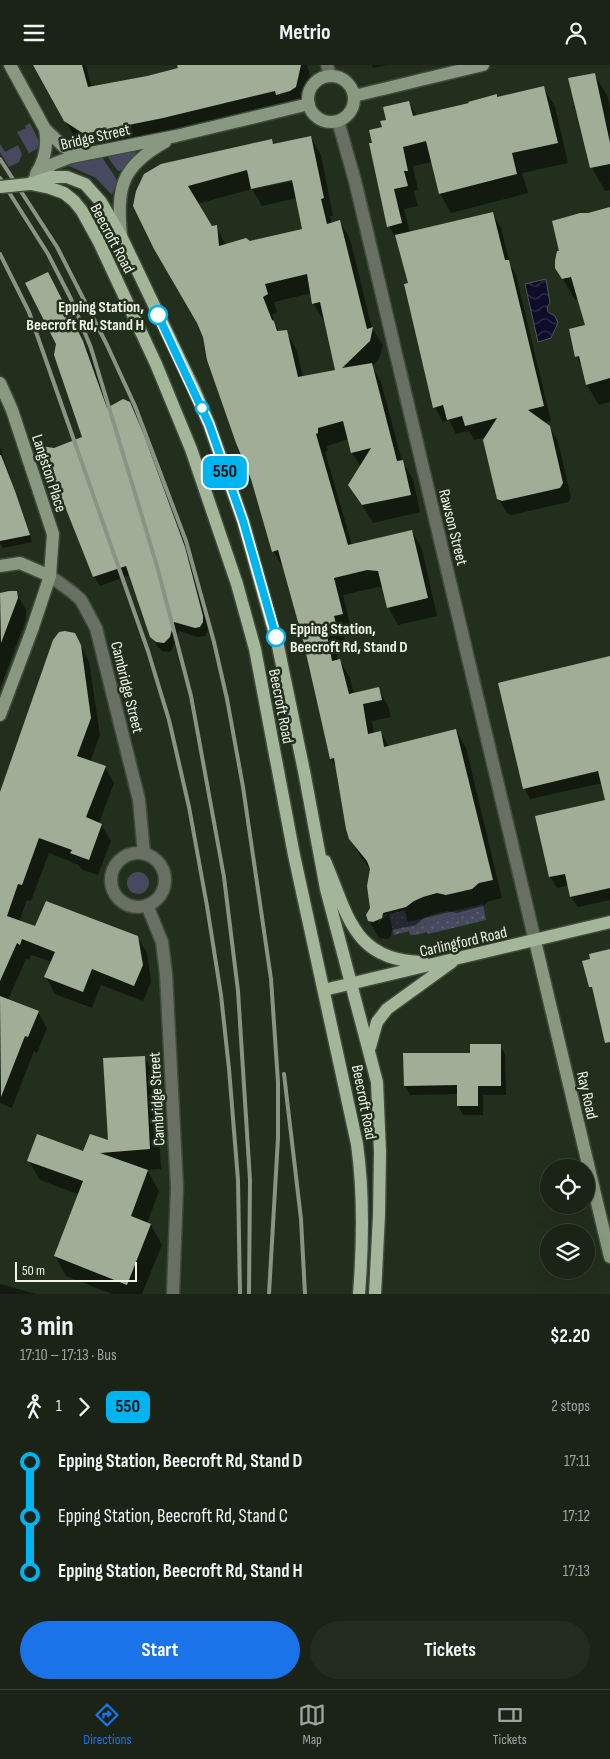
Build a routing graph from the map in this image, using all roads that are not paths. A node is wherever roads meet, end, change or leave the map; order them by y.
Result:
1 (10, 65) edge
2 (484, 65) edge
3 (328, 71) edge
4 (354, 96) junction
5 (309, 104) junction
6 (338, 121) junction
7 (45, 129) junction
8 (176, 137) junction
9 (81, 154) junction
10 (125, 178) joint
11 (29, 184) junction
12 (0, 187) edge
13 (121, 236) junction
14 (0, 383) edge
15 (0, 566) edge
16 (50, 576) junction
17 (0, 715) edge
18 (317, 841) junction
19 (144, 854) junction
20 (147, 905) junction
21 (610, 922) edge
22 (535, 941) junction
23 (456, 959) junction
24 (351, 983) junction
25 (324, 990) junction
26 (372, 1064) junction
27 (610, 1257) edge
28 (173, 1294) edge
29 (360, 1294) edge
30 (375, 1294) edge

1 - 7 street
2 - 4 street
3 - 4 street
3 - 5 street
4 - 6 street
5 - 6 street
5 - 8 street, Bridge Street
6 - 22 street, Rawson Street
7 - 9 street
7 - 11 street
8 - 9 street, Bridge Street
8 - 10 street, Bridge Street
9 - 11 street, Bridge Street
10 - 13 street, Beecroft Road
11 - 12 main road, Beecroft Road, bridge
11 - 13 main road, Beecroft Road
11 - 25 main road, Beecroft Road
13 - 18 main road, Beecroft Road
14 - 16 street, Langston Place
15 - 16 street
16 - 17 street, Langston Place
16 - 19 street, Cambridge Street
18 - 23 main road
18 - 24 main road, Beecroft Road
19 - 20 street
19 - 20 street
20 - 28 street, Cambridge Street
21 - 22 main road, Carlingford Road
22 - 23 main road, Carlingford Road
22 - 27 street, Ray Road
23 - 24 main road, Carlingford Road
23 - 26 main road
24 - 25 main road, Carlingford Road
24 - 26 main road, Beecroft Road
25 - 29 main road, Beecroft Road
26 - 30 main road, Beecroft Road

